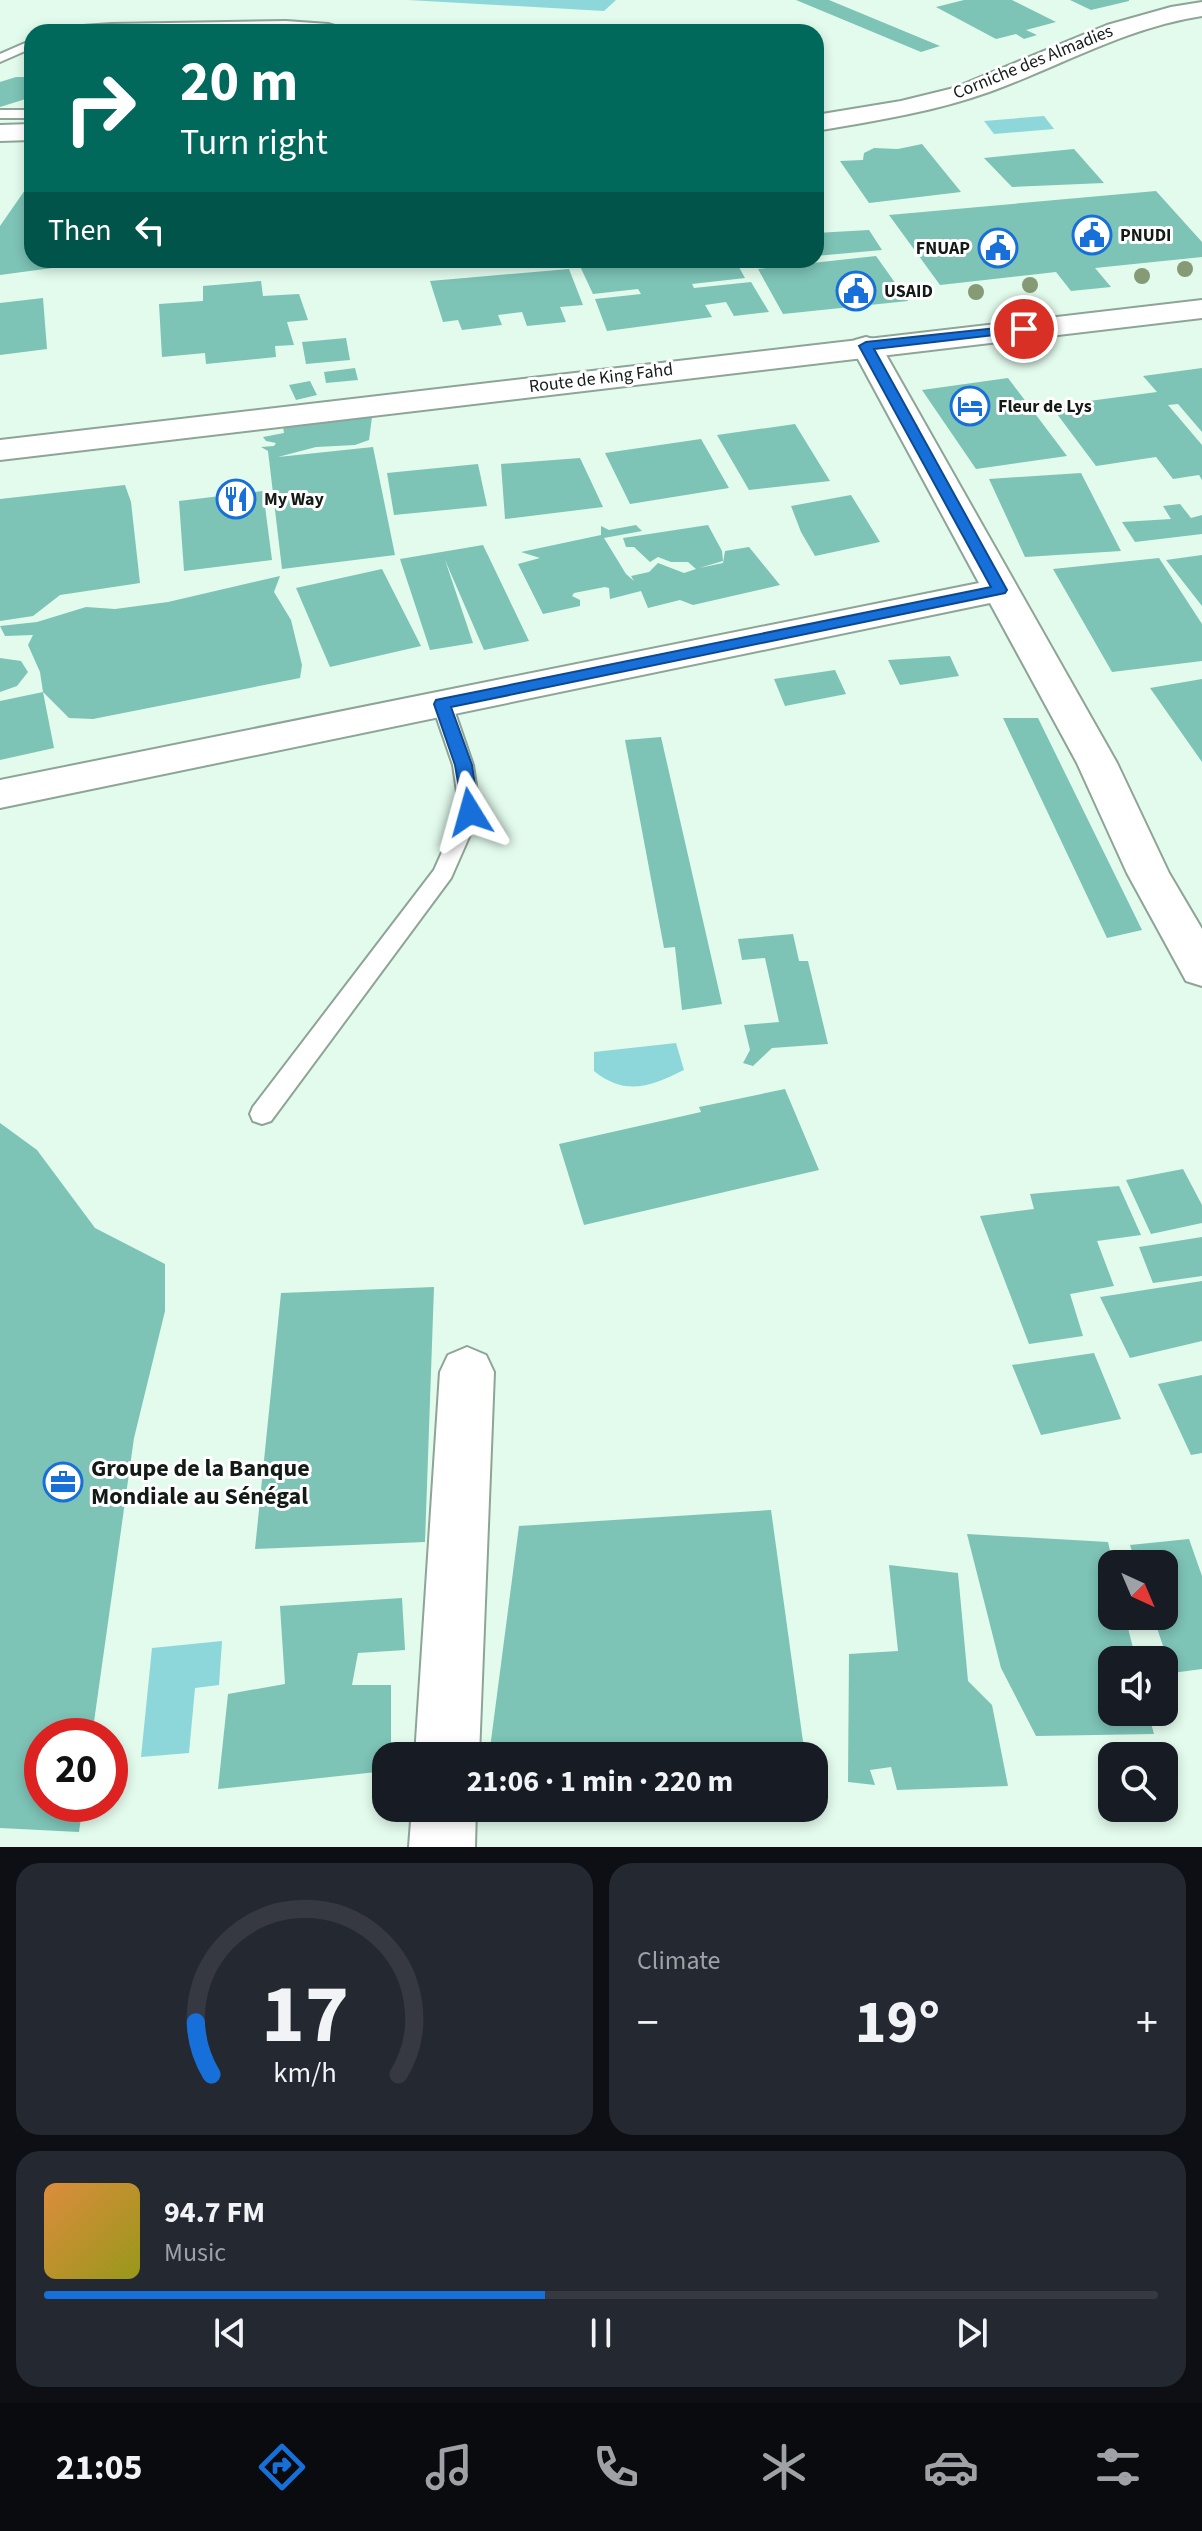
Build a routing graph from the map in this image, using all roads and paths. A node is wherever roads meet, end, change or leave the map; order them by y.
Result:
1 (1202, 10) edge
2 (275, 24) edge
3 (304, 24) edge
4 (24, 48) edge
5 (0, 58) edge
6 (824, 122) edge
7 (1202, 309) edge
8 (866, 346) junction
9 (0, 450) edge
10 (1000, 590) junction
11 (442, 704) junction
12 (0, 794) edge
13 (1202, 969) edge
14 (262, 1114) dead end
15 (467, 1372) dead end
16 (448, 1742) edge
17 (443, 1822) edge
18 (442, 1847) edge

1 - 6 street, Corniche des Almadies
2 - 3 lane
4 - 5 lane
7 - 8 street, Route de King Fahd
8 - 9 street, Route de King Fahd
8 - 10 street
10 - 11 street
10 - 13 street
11 - 12 street
11 - 14 lane
15 - 16 street
17 - 18 street

